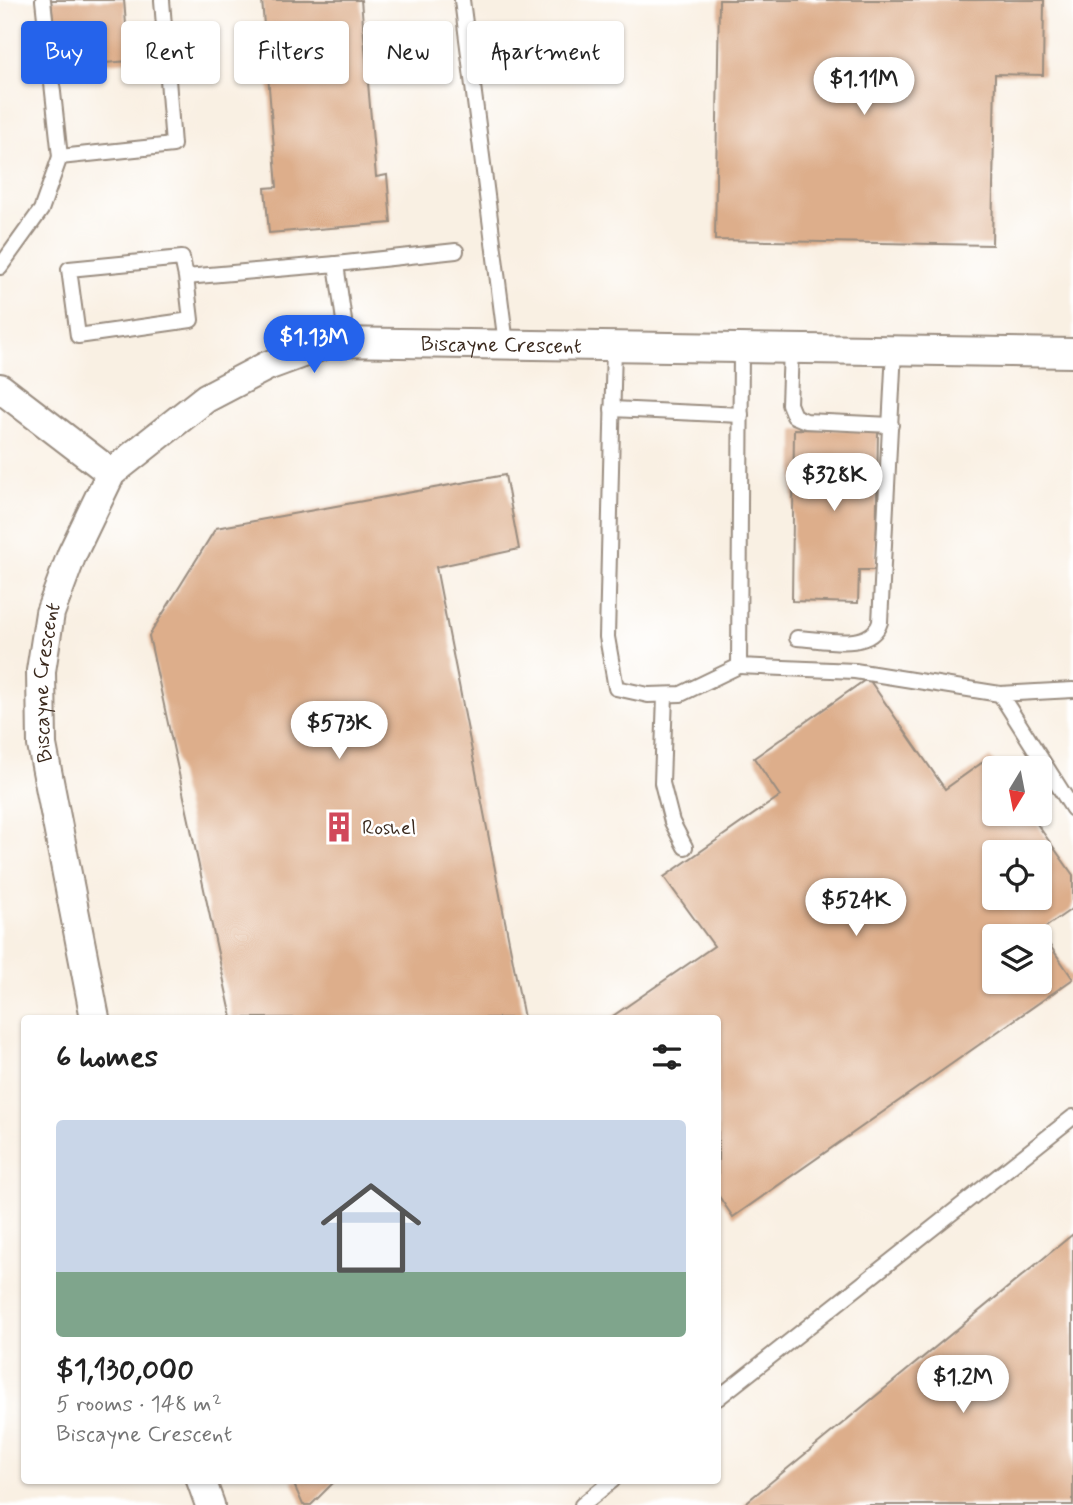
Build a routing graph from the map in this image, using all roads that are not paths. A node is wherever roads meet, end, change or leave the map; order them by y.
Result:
1 (43, 0) edge
2 (162, 0) edge
3 (462, 0) edge
4 (60, 157) junction
5 (456, 251) dead end
6 (336, 264) junction
7 (0, 267) edge
8 (186, 277) junction
9 (346, 342) junction
10 (506, 344) junction
11 (614, 345) junction
12 (741, 347) junction
13 (791, 348) junction
14 (894, 350) junction
15 (1073, 353) edge
16 (0, 388) edge
17 (612, 409) junction
18 (741, 415) junction
19 (891, 425) junction
20 (111, 473) junction
21 (797, 638) dead end
22 (738, 666) junction
23 (1073, 690) edge
24 (1000, 694) junction
25 (665, 695) junction
26 (1073, 809) edge
27 (685, 847) dead end
28 (94, 1015) edge
29 (1073, 1117) edge
30 (721, 1396) edge
31 (202, 1484) edge
32 (608, 1484) edge
33 (210, 1505) edge
34 (582, 1505) edge

1 - 4 lane
2 - 4 lane
3 - 10 lane
4 - 7 lane
5 - 6 lane
6 - 8 lane
6 - 9 lane
8 - 8 lane
9 - 10 street, Biscayne Crescent
9 - 20 street, Biscayne Crescent
10 - 11 street, Biscayne Crescent
11 - 12 street, Biscayne Crescent
11 - 17 lane
12 - 13 street, Biscayne Crescent
12 - 18 lane
13 - 14 street, Biscayne Crescent
13 - 19 lane
14 - 15 street, Biscayne Crescent
14 - 19 lane
16 - 20 street
17 - 18 lane
17 - 25 lane
18 - 22 lane
19 - 21 lane
20 - 28 street, Biscayne Crescent
22 - 24 lane
22 - 25 lane
23 - 24 lane
24 - 26 lane
25 - 27 lane
29 - 30 lane
31 - 33 street
32 - 34 lane

